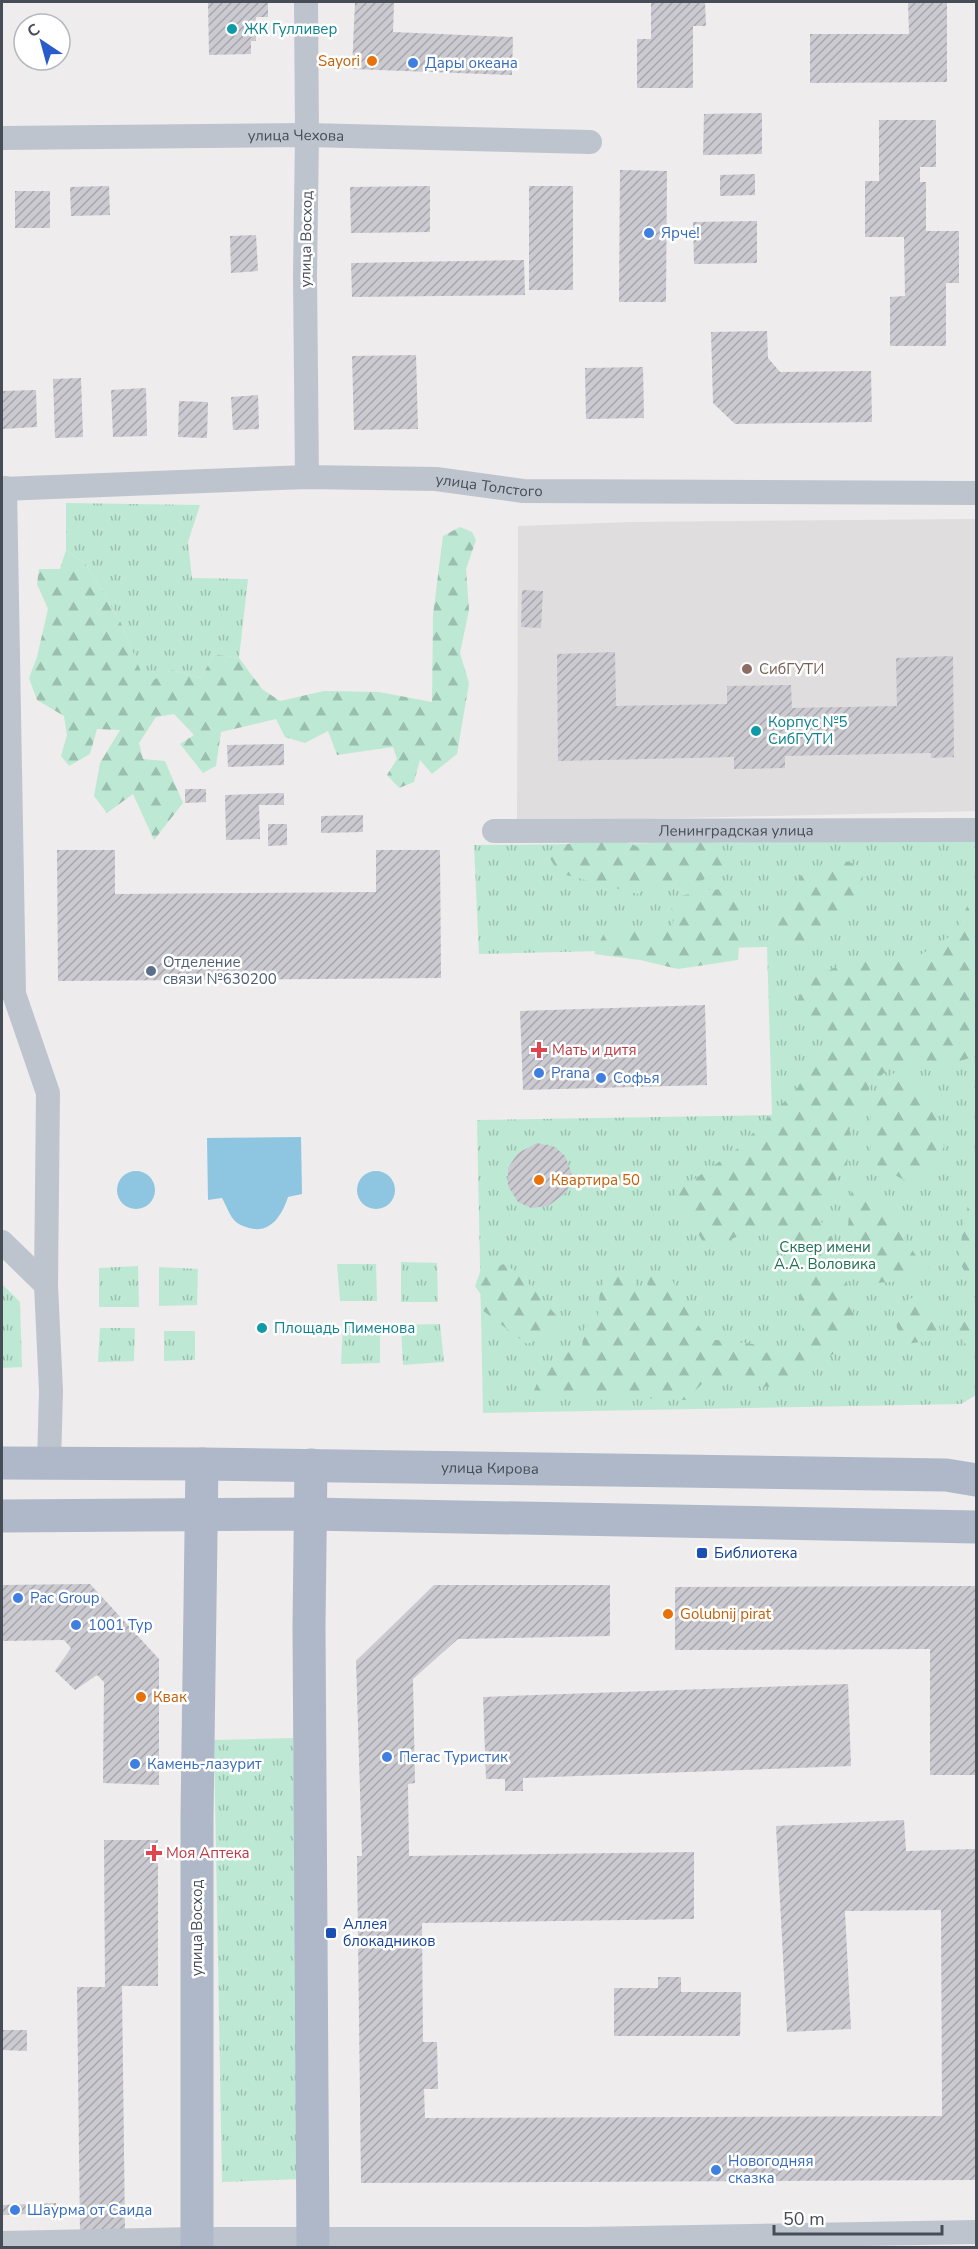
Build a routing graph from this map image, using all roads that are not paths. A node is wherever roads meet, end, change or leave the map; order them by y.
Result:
1 (306, 2) edge
2 (307, 135) junction
3 (2, 138) edge
4 (590, 142) dead end
5 (307, 477) junction
6 (3, 488) edge
7 (976, 494) edge
8 (976, 830) edge
9 (494, 831) dead end
10 (2, 1242) edge
11 (46, 1285) junction
12 (2, 1463) edge
13 (49, 1463) junction
14 (202, 1464) junction
15 (311, 1465) junction
16 (976, 1480) edge
17 (310, 1514) junction
18 (201, 1515) junction
19 (2, 1516) edge
20 (976, 1527) edge
21 (976, 2232) edge
22 (2, 2243) edge
23 (196, 2243) edge
24 (313, 2243) edge

1 - 2 street, улица Восход
2 - 3 street, улица Чехова
2 - 4 street, улица Чехова
2 - 5 street, улица Восход
5 - 6 street, улица Толстого
5 - 7 street, улица Толстого
6 - 11 street
8 - 9 street, Ленинградская улица
10 - 11 street
11 - 13 street
12 - 13 main road, улица Кирова
13 - 14 main road, улица Кирова
14 - 15 main road, улица Кирова
14 - 18 main road, улица Восход
15 - 16 main road, улица Кирова
15 - 17 main road
17 - 18 main road
17 - 20 main road
17 - 24 main road
18 - 19 main road
18 - 23 main road, улица Восход
21 - 24 street
22 - 23 street
23 - 24 street

